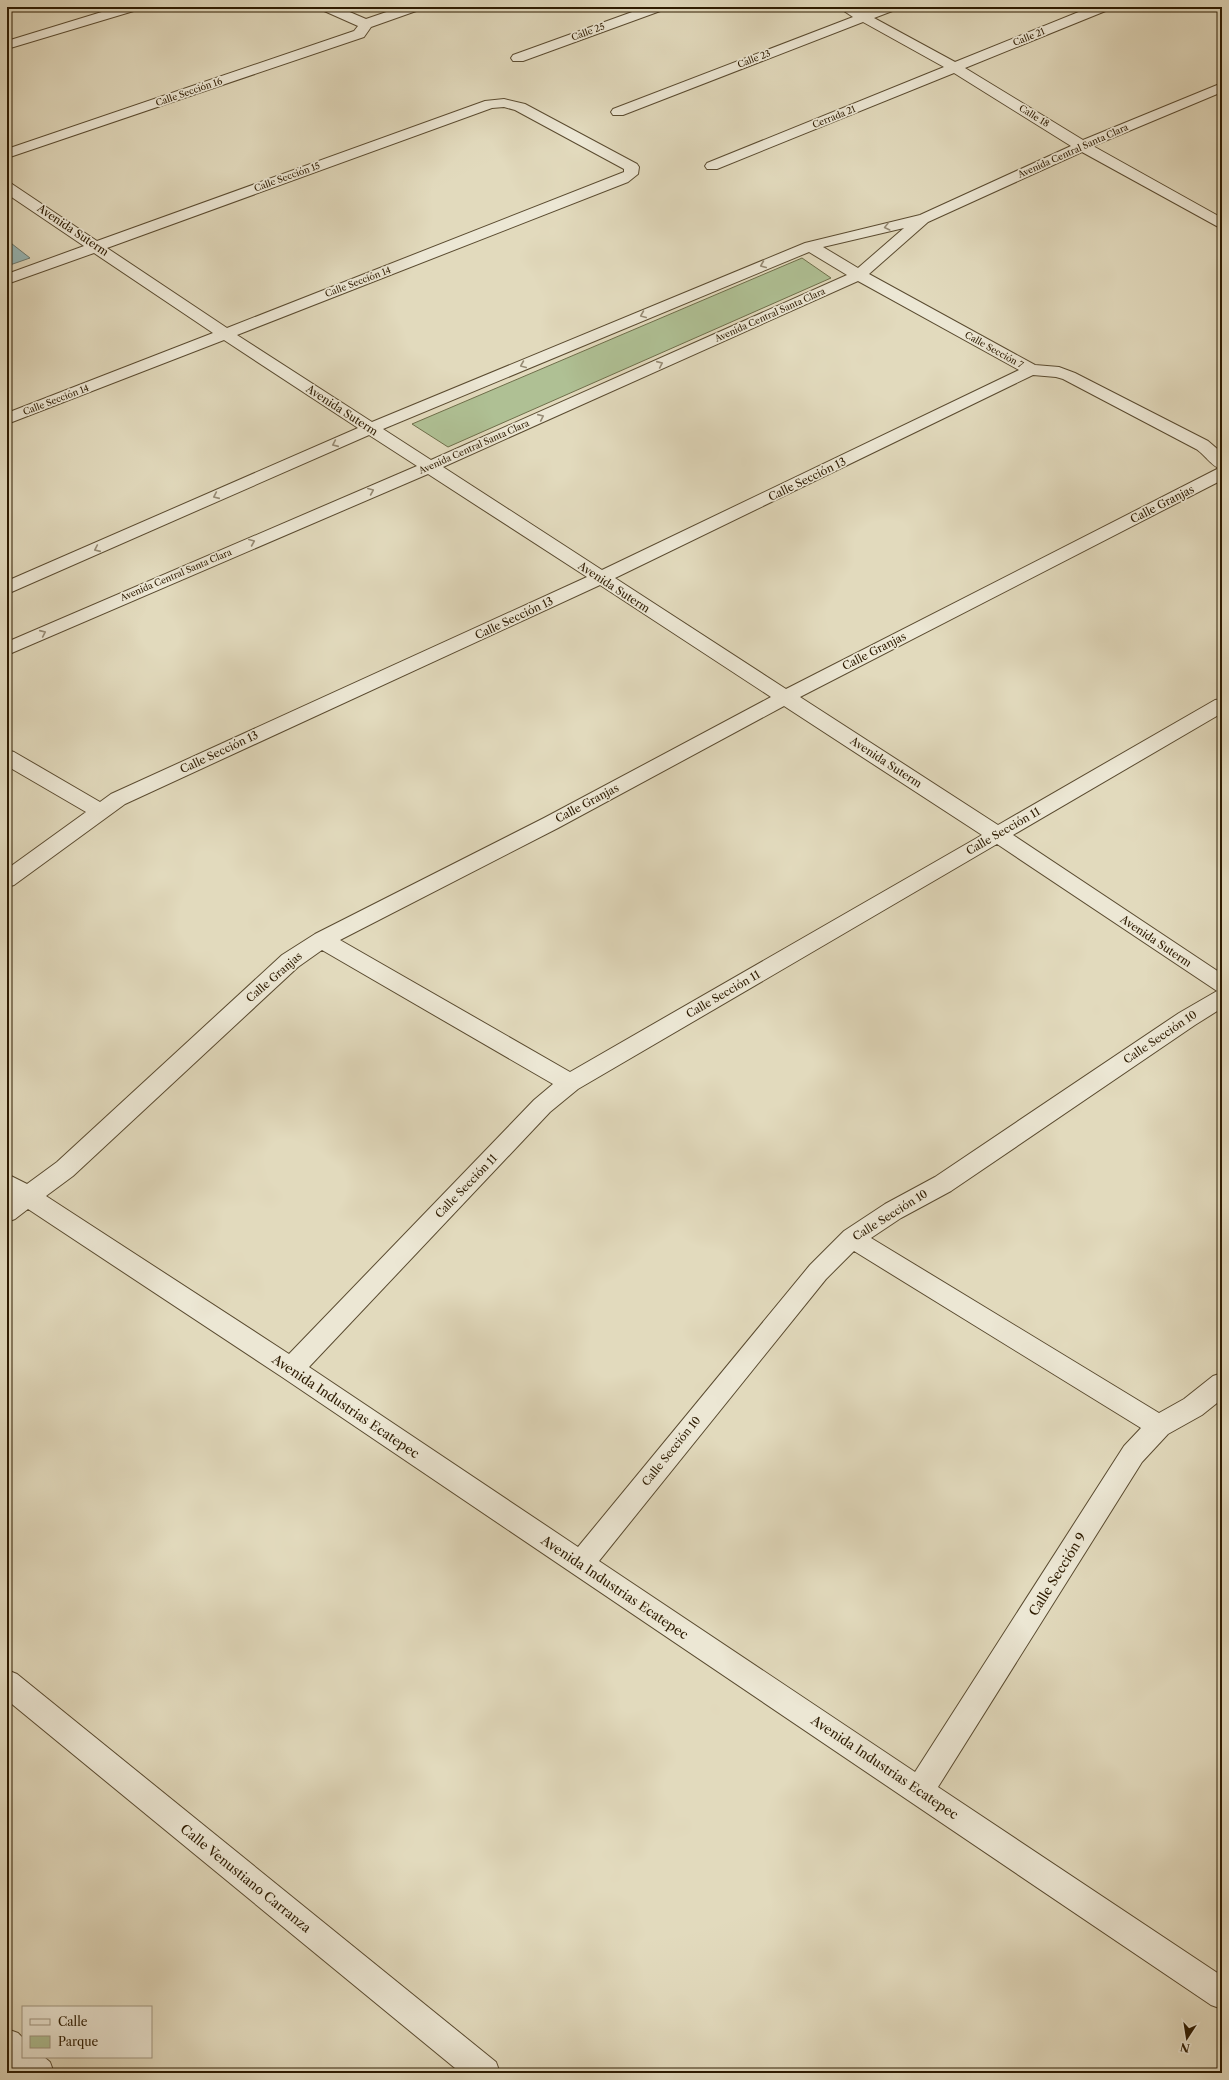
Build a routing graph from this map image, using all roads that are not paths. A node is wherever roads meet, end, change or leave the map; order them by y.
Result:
1 (132, 7) edge
2 (327, 7) edge
3 (414, 7) edge
4 (658, 7) edge
5 (845, 7) edge
6 (890, 7) edge
7 (1103, 7) edge
8 (864, 17) junction
9 (366, 24) junction
10 (7, 45) edge
11 (518, 58) dead end
12 (956, 68) junction
13 (1222, 87) edge
14 (618, 112) dead end
15 (567, 132) joint
16 (1082, 146) junction
17 (7, 154) edge
18 (712, 166) dead end
19 (7, 186) edge
20 (925, 218) junction
21 (1222, 224) edge
22 (810, 246) junction
23 (98, 247) junction
24 (859, 275) junction
25 (7, 279) edge
26 (225, 334) junction
27 (1031, 370) junction
28 (7, 419) edge
29 (371, 428) junction
30 (1222, 464) edge
31 (429, 467) junction
32 (1222, 473) edge
33 (601, 578) junction
34 (7, 588) edge
35 (7, 649) edge
36 (785, 697) junction
37 (1222, 705) edge
38 (7, 757) edge
39 (99, 810) junction
40 (998, 835) junction
41 (7, 880) edge
42 (322, 940) junction
43 (1222, 984) edge
44 (1222, 998) edge
45 (570, 1082) junction
46 (17, 1190) edge
47 (7, 1212) edge
48 (852, 1238) junction
49 (292, 1369) junction
50 (1222, 1384) edge
51 (1159, 1426) junction
52 (580, 1564) junction
53 (7, 1683) edge
54 (920, 1790) junction
55 (1222, 1994) edge
56 (7, 2044) edge
57 (22, 2058) edge
58 (22, 2058) edge
59 (39, 2073) edge
60 (486, 2073) edge

1 - 10 street
2 - 9 street
3 - 9 street
4 - 11 street, Calle 25
5 - 8 street, Calle 18
6 - 8 street, Calle 23
7 - 12 street, Calle 21
8 - 12 street, Calle 18
8 - 14 street, Calle 23
9 - 17 street, Calle Sección 16
12 - 16 street, Calle 18
12 - 18 street, Cerrada 21
13 - 16 street, Avenida Central Santa Clara
15 - 23 street, Calle Sección 15
15 - 26 street, Calle Sección 14
16 - 20 street, Avenida Central Santa Clara
16 - 21 street, Calle 18
19 - 23 street, Avenida Suterm
20 -> 22 street, Avenida Central Santa Clara
20 - 24 street, Avenida Central Santa Clara
22 - 24 street, Calle Sección 7
22 -> 29 street, Avenida Central Santa Clara
23 - 25 street, Calle Sección 15
23 - 26 street, Avenida Suterm
24 - 27 street, Calle Sección 7
31 -> 24 street, Avenida Central Santa Clara
26 - 28 street, Calle Sección 14
26 - 29 street, Avenida Suterm
27 - 30 street, Calle Sección 7
27 - 33 street, Calle Sección 13
29 - 31 street, Avenida Suterm
29 -> 34 street, Avenida Central Santa Clara
31 - 33 street, Avenida Suterm
35 -> 31 street, Avenida Central Santa Clara
32 - 36 street, Calle Granjas
33 - 36 street, Avenida Suterm
33 - 39 street, Calle Sección 13
36 - 40 street, Avenida Suterm
36 - 42 street, Calle Granjas
37 - 40 street, Calle Sección 11
38 - 39 street
39 - 41 street, Calle Sección 13
40 - 43 street, Avenida Suterm
40 - 45 street, Calle Sección 11
42 - 45 street
42 - 46 street, Calle Granjas
44 - 48 street, Calle Sección 10
45 - 49 street, Calle Sección 11
46 - 47 street, Calle Granjas
46 - 49 street, Avenida Industrias Ecatepec
48 - 51 street
48 - 52 street, Calle Sección 10
49 - 52 street, Avenida Industrias Ecatepec
50 - 51 street, Calle Sección 9
51 - 54 street, Calle Sección 9
52 - 54 street, Avenida Industrias Ecatepec
53 - 60 street, Calle Venustiano Carranza
54 - 55 street, Avenida Industrias Ecatepec
56 - 58 street
57 - 59 street

